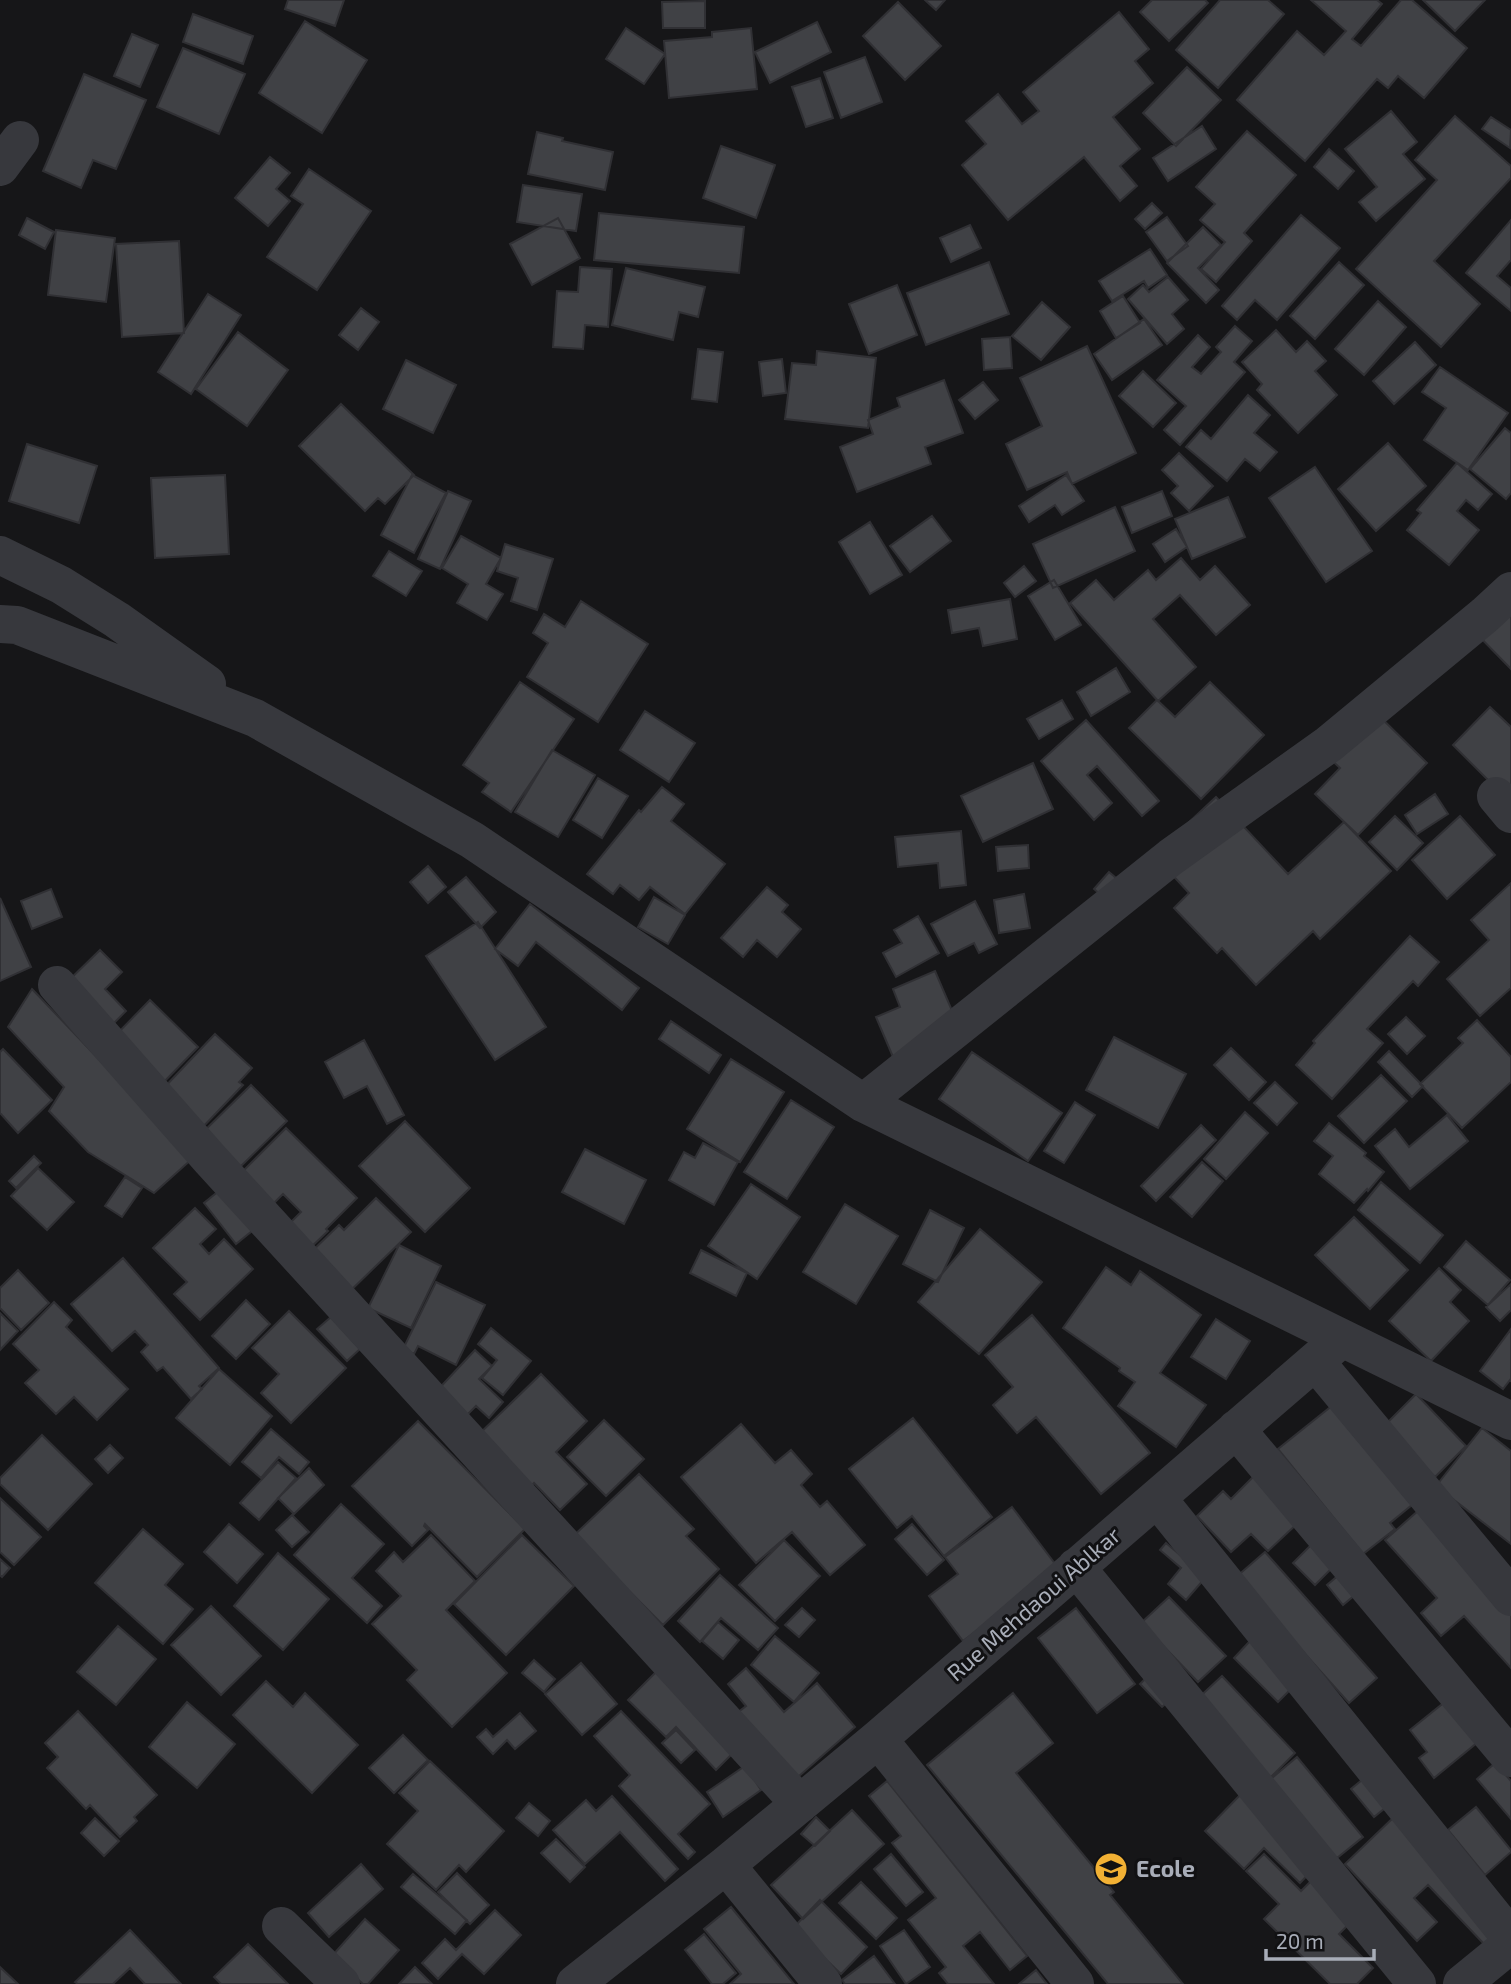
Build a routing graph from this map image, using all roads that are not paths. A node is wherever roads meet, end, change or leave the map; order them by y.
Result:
1 (0, 555) edge
2 (1511, 591) edge
3 (0, 624) edge
4 (255, 718) junction
5 (57, 985) dead end
6 (863, 1103) junction
7 (1328, 1349) junction
8 (1511, 1421) edge
9 (1236, 1429) junction
10 (1157, 1498) junction
11 (1076, 1567) junction
12 (1511, 1597) edge
13 (878, 1740) junction
14 (1511, 1758) edge
15 (800, 1804) junction
16 (726, 1865) junction
17 (281, 1926) dead end
18 (1511, 1938) edge
19 (1511, 1944) edge
20 (341, 1984) edge
21 (575, 1984) edge
22 (823, 1984) edge
23 (1075, 1984) edge
24 (1417, 1984) edge
25 (1462, 1984) edge

1 - 4 street
2 - 6 street
3 - 4 street
4 - 6 street
5 - 15 street
6 - 7 street
7 - 8 street
7 - 9 street, Rue Mehdaoui Ablkar
7 - 12 street
9 - 10 street, Rue Mehdaoui Ablkar
9 - 14 street
10 - 11 street, Rue Mehdaoui Ablkar
10 - 18 street
11 - 13 street, Rue Mehdaoui Ablkar
11 - 24 street
13 - 15 street, Rue Mehdaoui Ablkar
13 - 23 street
15 - 16 street, Rue Mehdaoui Ablkar
16 - 21 street, Rue Mehdaoui Ablkar
16 - 22 street
17 - 20 street
19 - 25 street

